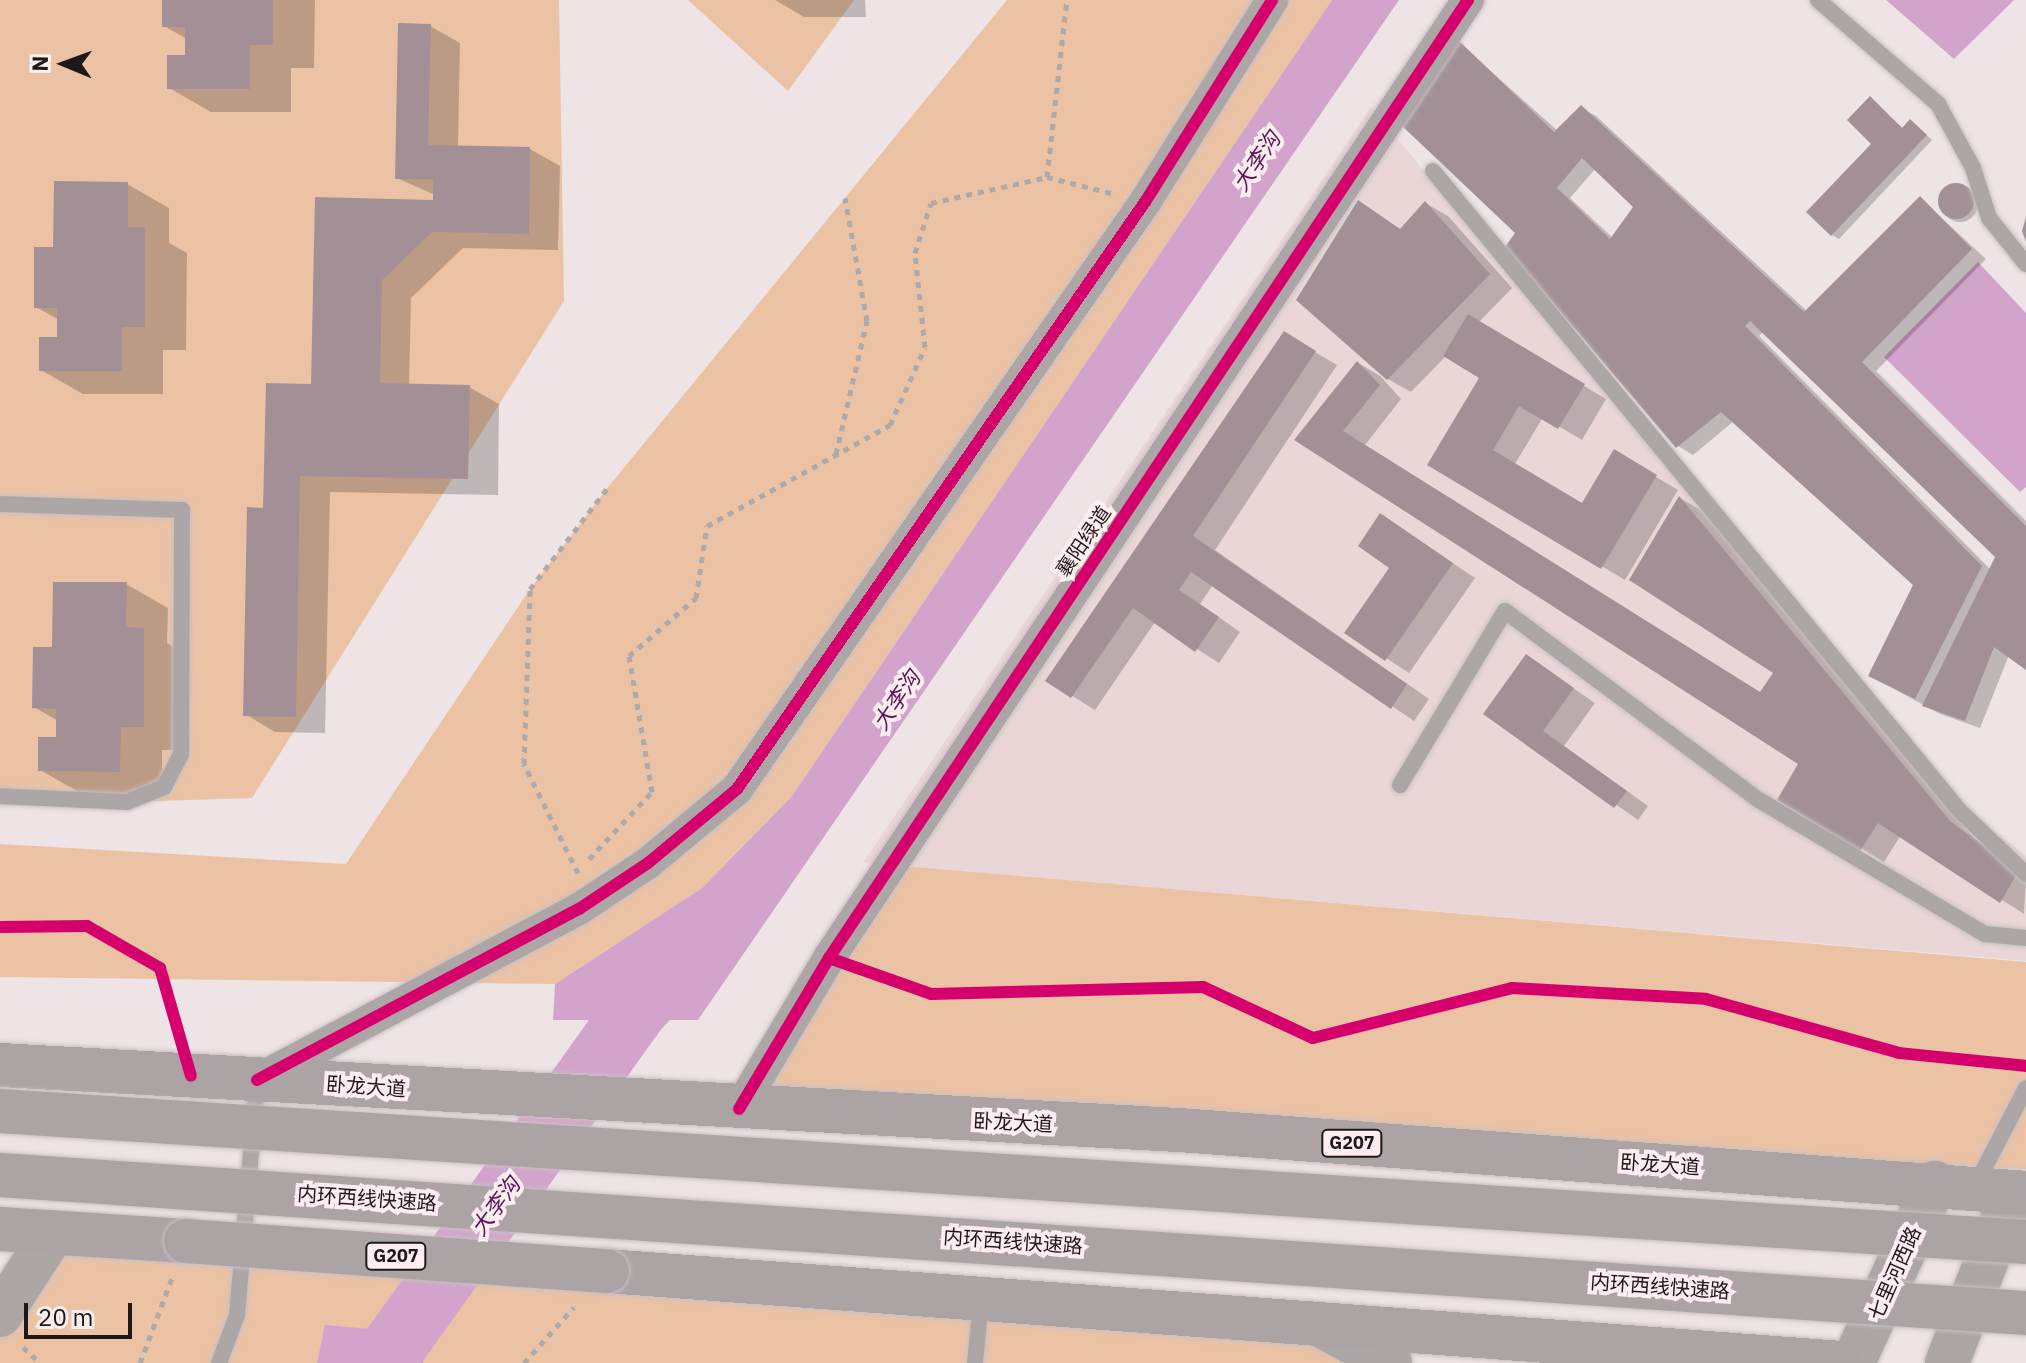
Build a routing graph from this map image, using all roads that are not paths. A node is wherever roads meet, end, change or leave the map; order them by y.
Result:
1 (1272, 0) edge
2 (1468, 0) edge
3 (1818, 0) edge
4 (1433, 171) dead end
5 (2026, 264) edge
6 (0, 504) edge
7 (1400, 785) dead end
8 (0, 796) edge
9 (2026, 874) edge
10 (2026, 938) edge
11 (0, 1065) edge
12 (257, 1080) junction
13 (2026, 1088) edge
14 (739, 1109) junction
15 (0, 1111) edge
16 (0, 1175) edge
17 (1987, 1189) edge
18 (0, 1229) edge
19 (53, 1233) junction
20 (2026, 1242) edge
21 (981, 1299) junction
22 (2026, 1313) edge
23 (0, 1315) edge
24 (1319, 1324) junction
25 (219, 1363) edge
26 (975, 1363) edge
27 (1390, 1363) edge
28 (1842, 1363) edge
29 (1853, 1363) edge
30 (1947, 1363) edge

1 - 12 street
2 - 14 street, 襄阳绿道
3 - 5 lane
4 - 9 lane
6 - 8 lane
7 - 10 lane
11 - 12 highway, 卧龙大道 / G207
12 - 14 highway, 卧龙大道 / G207
12 - 25 lane
13 - 17 lane
14 - 17 highway, 卧龙大道 / G207
15 - 20 highway, bridge
16 - 22 highway, 内环西线快速路, bridge
17 - 29 street, 七里河西路
17 - 30 street
18 - 19 highway, G207
19 - 21 highway, G207, bridge
19 - 23 street
21 - 24 highway, G207
21 - 26 lane
24 - 27 street
24 - 28 highway, G207

